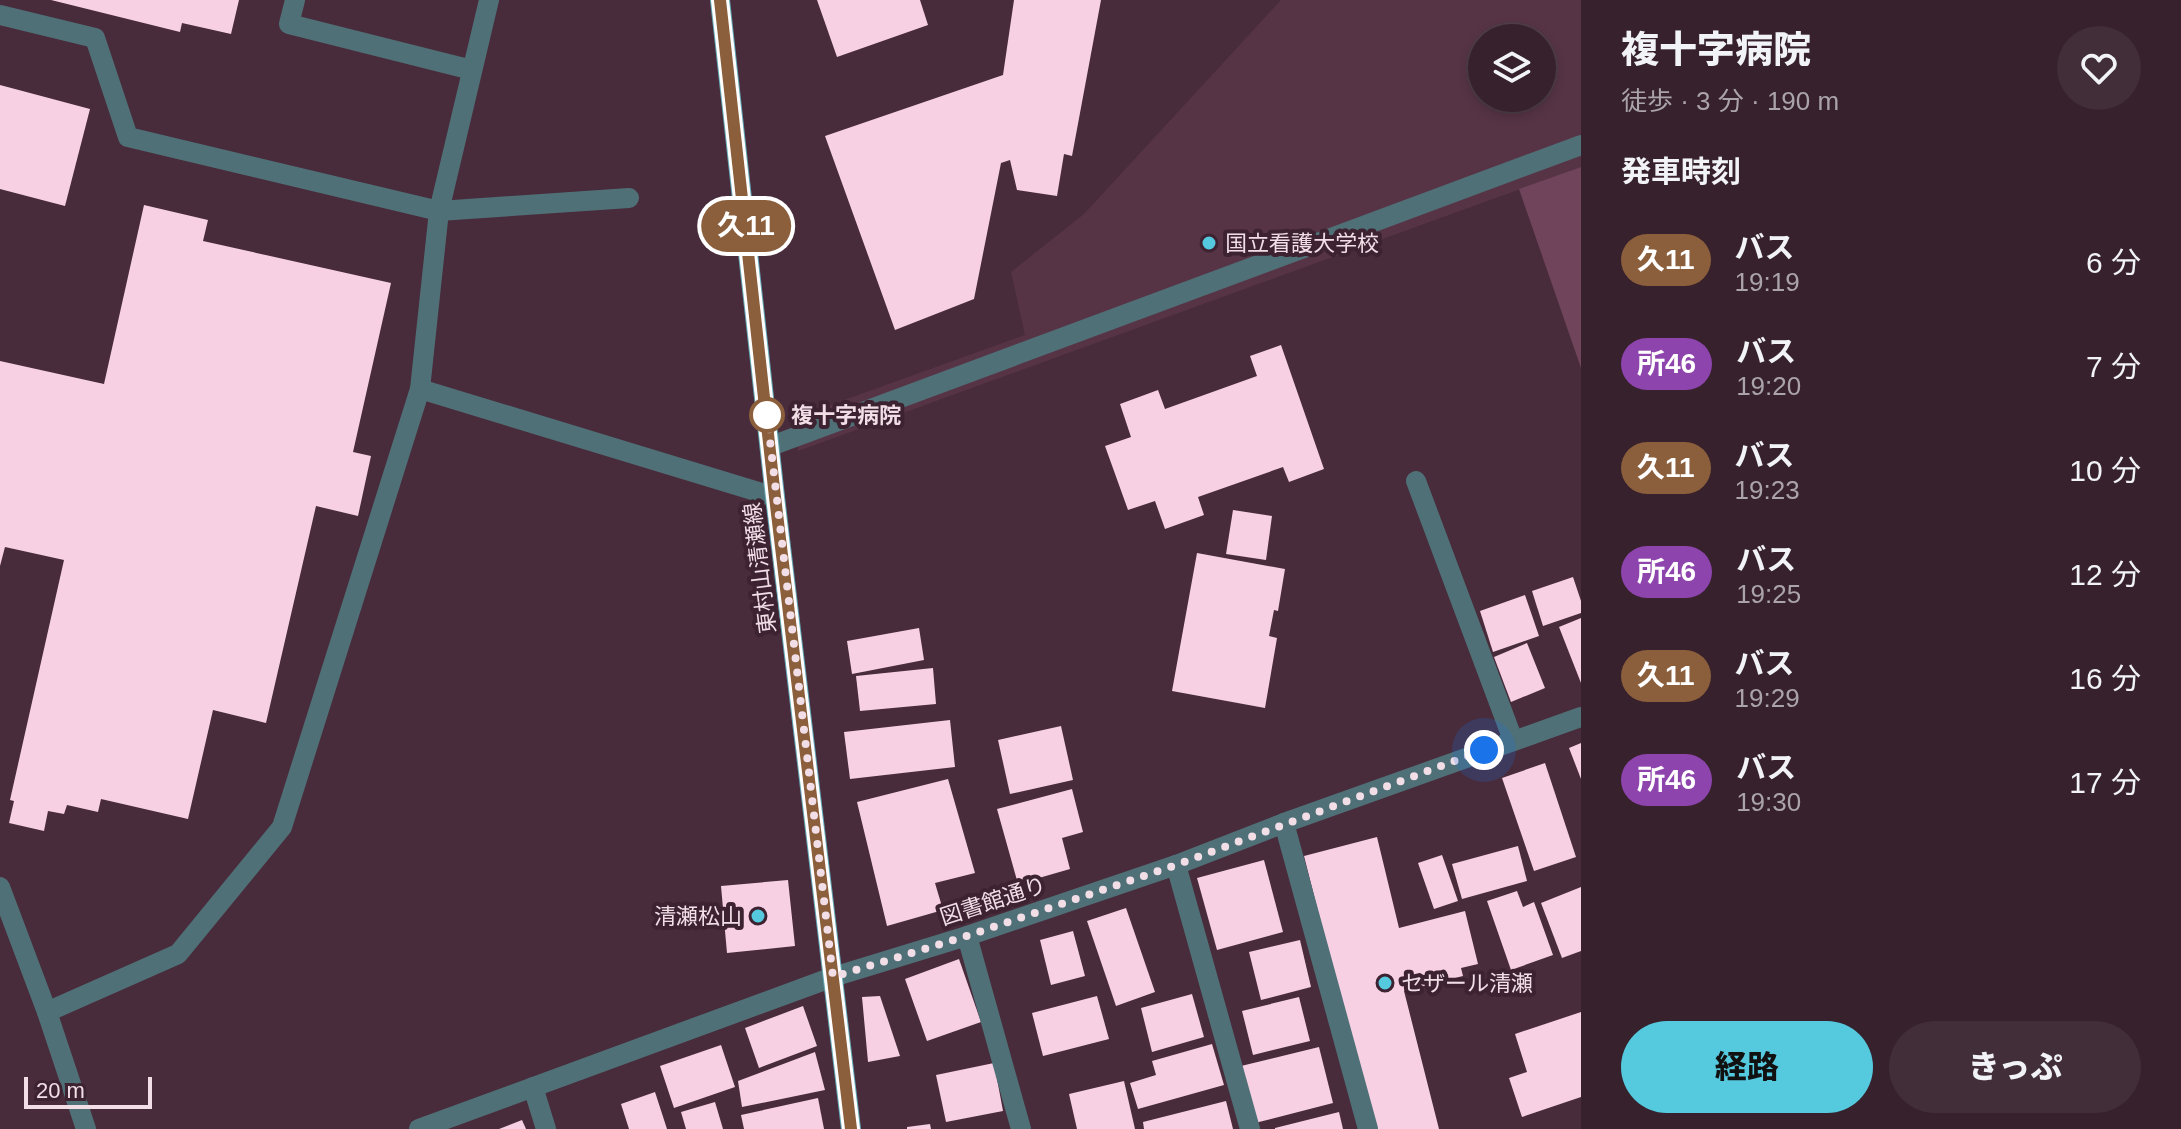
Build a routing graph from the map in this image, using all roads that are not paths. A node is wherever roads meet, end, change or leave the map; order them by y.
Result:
1 (295, 0) edge
2 (489, 0) edge
3 (720, 0) edge
4 (0, 15) edge
5 (472, 70) junction
6 (1581, 145) edge
7 (629, 198) dead end
8 (439, 211) junction
9 (420, 389) junction
10 (771, 446) junction
11 (1416, 481) dead end
12 (775, 497) junction
13 (1581, 717) edge
14 (1513, 740) junction
15 (1284, 823) junction
16 (1176, 865) junction
17 (0, 887) edge
18 (967, 936) junction
19 (833, 977) junction
20 (47, 1012) junction
21 (533, 1087) junction
22 (86, 1129) edge
23 (419, 1129) edge
24 (546, 1129) edge
25 (851, 1129) edge
26 (1021, 1129) edge
27 (1250, 1129) edge
28 (1368, 1129) edge

1 - 5 street
2 - 5 street
3 - 10 main road, 東村山清瀬線
4 - 8 street
5 - 8 street
6 - 10 street
7 - 8 street
8 - 9 street
9 - 12 street
9 - 20 street
10 - 12 main road, 東村山清瀬線
11 - 14 street
12 - 19 main road, 東村山清瀬線
13 - 14 street, 図書館通り
14 - 15 street, 図書館通り
15 - 16 street, 図書館通り
15 - 28 street
16 - 18 street, 図書館通り
16 - 27 street
17 - 20 street
18 - 19 street, 図書館通り
18 - 26 street
19 - 21 street, 図書館通り
19 - 25 main road, 東村山清瀬線
20 - 22 street
21 - 23 street, 図書館通り
21 - 24 street

